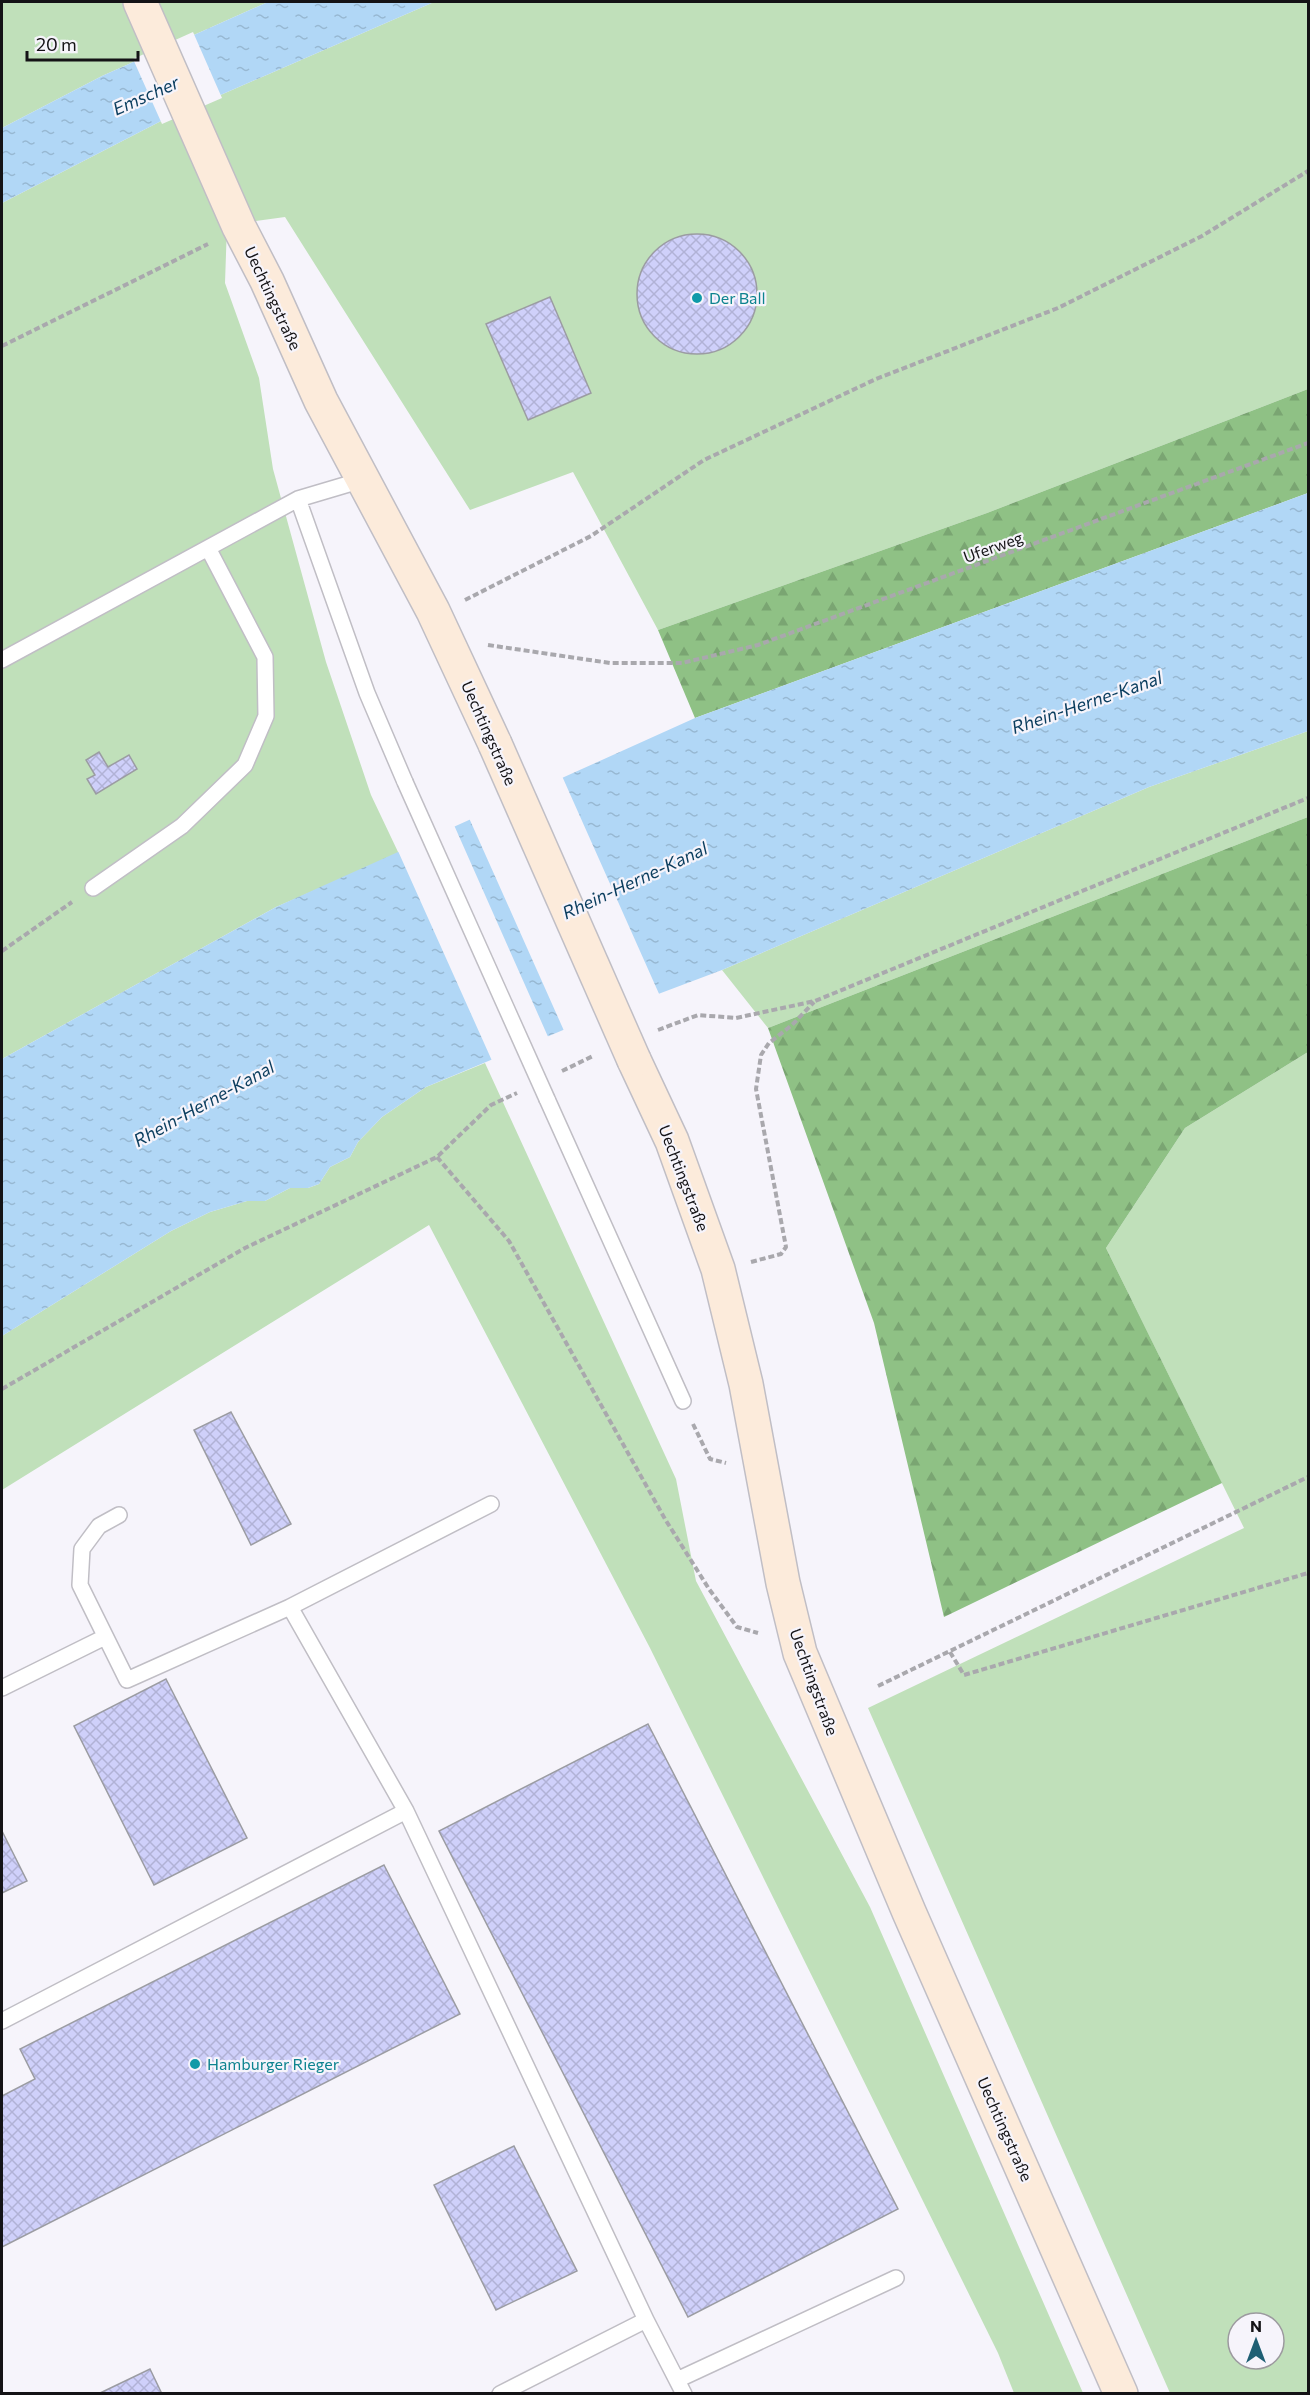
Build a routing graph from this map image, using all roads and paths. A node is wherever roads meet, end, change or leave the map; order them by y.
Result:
1 (140, 2) edge
2 (1308, 171) edge
3 (239, 227) junction
4 (2, 346) edge
5 (1308, 443) edge
6 (362, 480) junction
7 (298, 499) junction
8 (207, 548) junction
9 (433, 611) junction
10 (486, 645) dead end
11 (2, 660) edge
12 (1308, 798) edge
13 (93, 888) joint
14 (2, 951) edge
15 (750, 1263) dead end
16 (2, 1389) edge
17 (683, 1401) joint
18 (729, 1464) dead end
19 (1308, 1478) edge
20 (491, 1504) dead end
21 (119, 1515) dead end
22 (1308, 1573) edge
23 (290, 1608) junction
24 (793, 1624) junction
25 (105, 1637) junction
26 (950, 1652) junction
27 (878, 1686) dead end
28 (2, 1688) edge
29 (406, 1811) junction
30 (2, 2021) edge
31 (896, 2278) dead end
32 (646, 2320) junction
33 (680, 2387) edge
34 (500, 2394) edge
35 (1121, 2394) edge

1 - 3 main road, Uechtingstraße
2 - 9 path
3 - 4 path
3 - 6 main road, Uechtingstraße
5 - 10 path, Uferweg
6 - 7 lane
6 - 9 main road, Uechtingstraße
7 - 8 lane
7 - 17 lane, bridge
8 - 11 lane
8 - 13 lane
9 - 24 main road, Uechtingstraße, bridge
12 - 15 path
13 - 14 path
16 - 24 path
17 - 18 path
19 - 26 path
20 - 23 lane
21 - 25 lane
22 - 26 path
23 - 25 lane
23 - 29 lane
24 - 35 main road, Uechtingstraße
25 - 28 lane
26 - 27 path
29 - 30 lane
29 - 32 lane
31 - 33 lane
32 - 33 lane
32 - 34 lane

